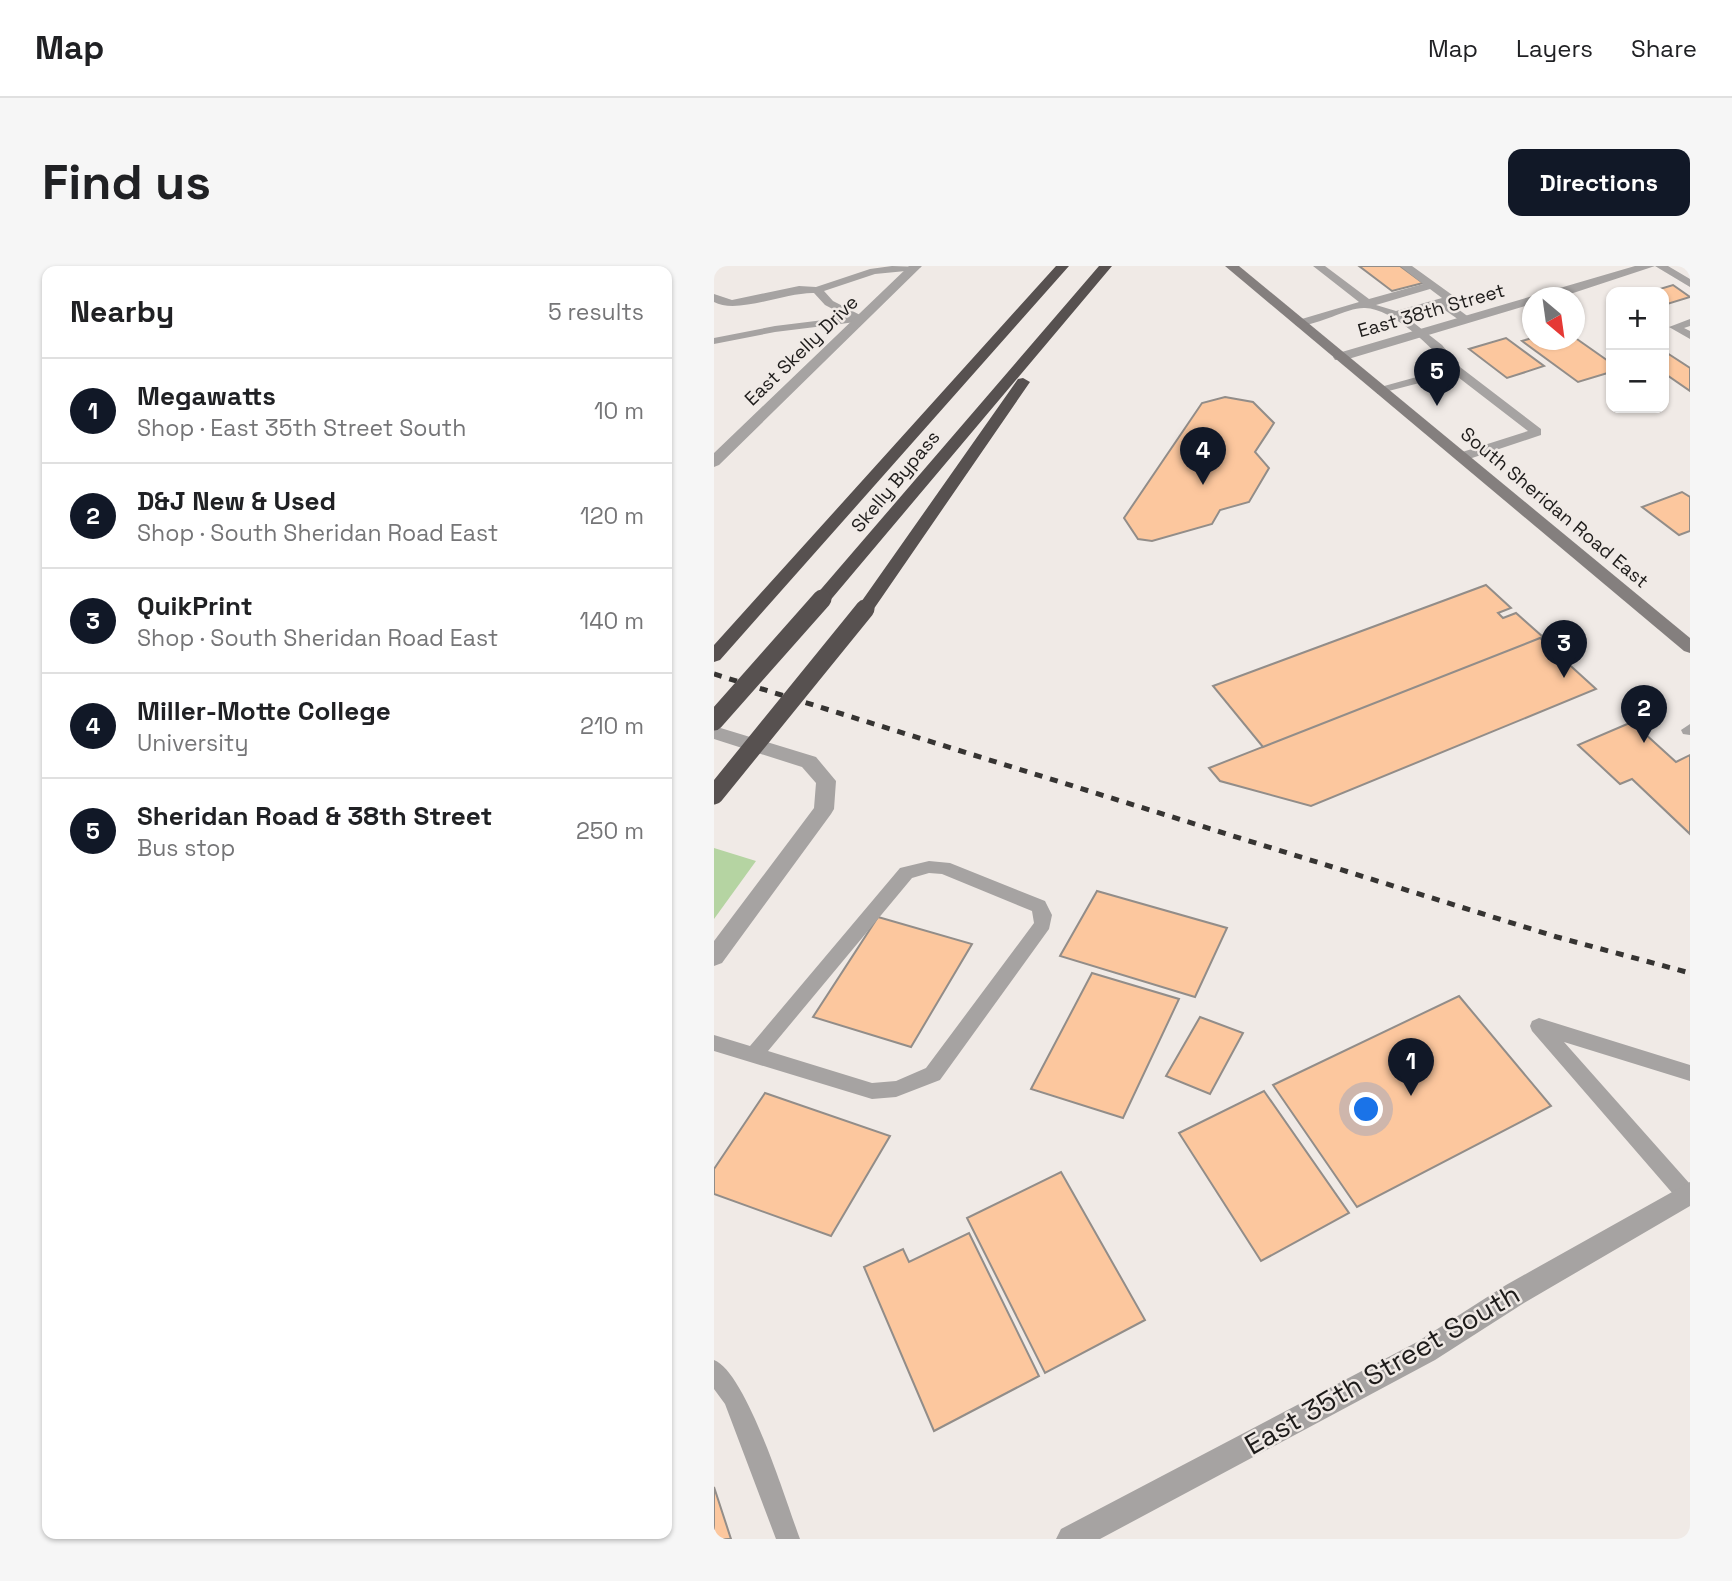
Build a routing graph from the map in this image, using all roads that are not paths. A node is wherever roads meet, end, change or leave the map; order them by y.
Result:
1 (916, 266) edge
2 (1063, 266) edge
3 (1106, 266) edge
4 (1231, 266) edge
5 (1318, 266) edge
6 (1405, 266) edge
7 (1649, 266) edge
8 (1660, 266) edge
9 (1092, 282) junction
10 (1690, 284) edge
11 (1432, 285) junction
12 (1579, 287) edge
13 (817, 290) junction
14 (714, 297) edge
15 (1441, 302) junction
16 (1366, 303) junction
17 (1522, 303) edge
18 (1396, 315) junction
19 (860, 319) junction
20 (1466, 320) junction
21 (1690, 322) edge
22 (1299, 323) junction
23 (1419, 333) junction
24 (1690, 337) edge
25 (714, 341) edge
26 (1340, 357) junction
27 (1456, 370) junction
28 (1381, 391) junction
29 (1461, 457) junction
30 (714, 462) edge
31 (1690, 647) edge
32 (714, 656) edge
33 (714, 721) edge
34 (714, 732) edge
35 (714, 795) edge
36 (714, 957) edge
37 (714, 1042) edge
38 (754, 1055) junction
39 (1690, 1073) edge
40 (1688, 1194) edge
41 (714, 1371) edge
42 (788, 1539) edge
43 (1071, 1539) edge

1 - 13 lane
1 - 19 street, East Skelly Drive
2 - 32 highway, Skelly Bypass
3 - 9 highway, Skelly Bypass
4 - 22 main road, South Sheridan Road East
5 - 16 lane
6 - 11 lane
7 - 12 street
8 - 10 lane
9 - 33 highway, Skelly Bypass, bridge
9 - 35 highway, bridge
11 - 15 lane
11 - 16 lane
13 - 14 lane
13 - 19 lane
15 - 18 lane
15 - 20 lane
16 - 18 lane
16 - 22 lane
17 - 20 street, East 38th Street
18 - 23 lane
19 - 25 lane
19 - 30 street, East Skelly Drive
20 - 23 street, East 38th Street
21 - 24 lane
22 - 26 main road, South Sheridan Road East
23 - 26 street, East 38th Street
23 - 27 lane
26 - 28 main road, South Sheridan Road East
27 - 28 lane
27 - 29 lane
28 - 29 main road, South Sheridan Road East
29 - 31 main road, South Sheridan Road East
34 - 36 street
37 - 38 lane
38 - 38 lane
39 - 40 lane
40 - 43 street, East 35th Street South
41 - 42 lane

